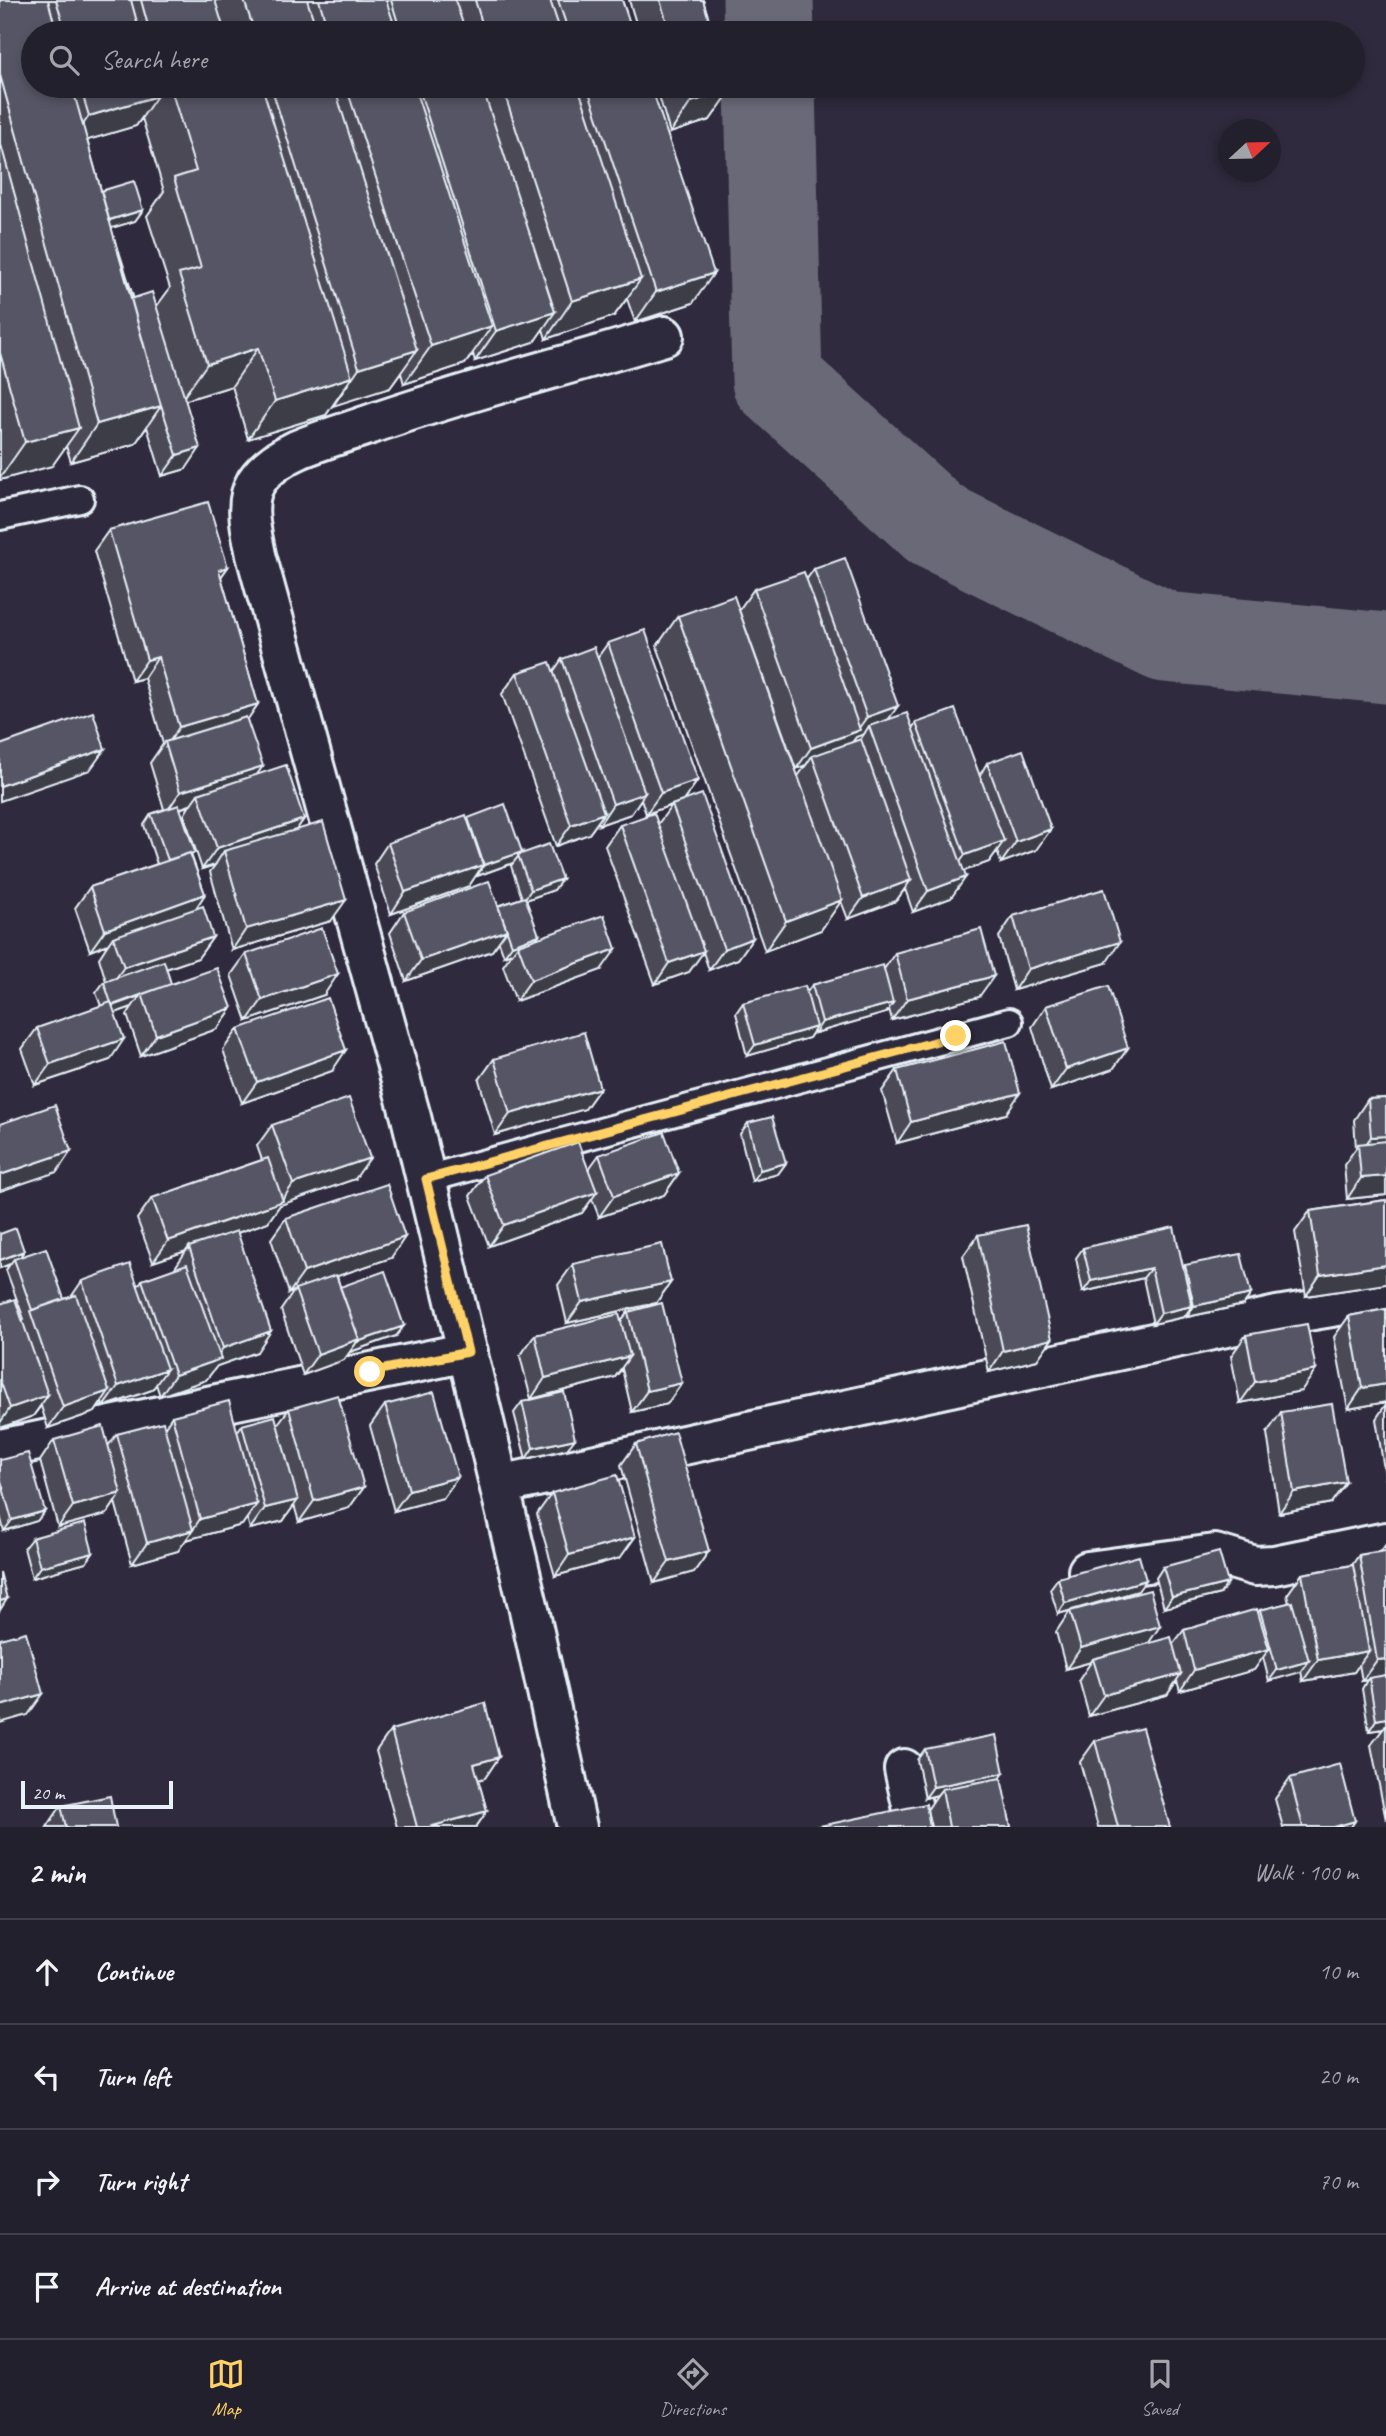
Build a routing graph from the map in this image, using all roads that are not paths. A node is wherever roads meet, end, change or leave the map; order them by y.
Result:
1 (664, 336) dead end
2 (79, 499) dead end
3 (0, 516) edge
4 (1009, 1022) dead end
5 (426, 1179) junction
6 (1386, 1298) edge
7 (468, 1352) junction
8 (0, 1450) edge
9 (500, 1485) junction
10 (1386, 1542) edge
11 (1086, 1571) edge
12 (904, 1769) dead end
13 (577, 1827) edge
14 (917, 1827) edge

1 - 5 street
2 - 3 lane
4 - 5 lane
5 - 7 street
6 - 9 street
7 - 8 street
7 - 9 street
9 - 13 street
10 - 11 street
12 - 14 street

